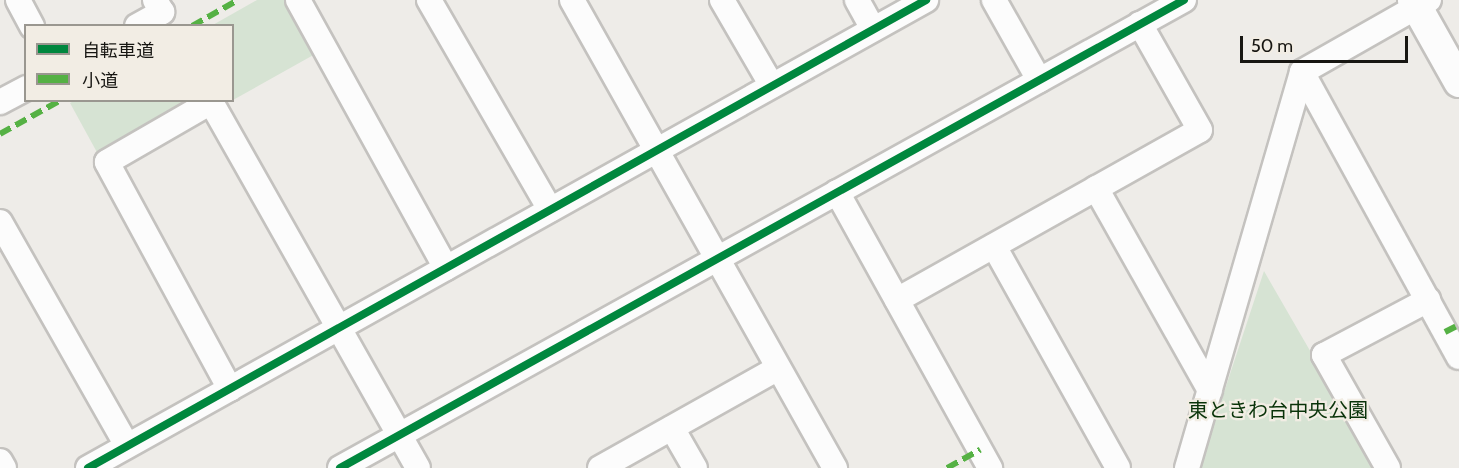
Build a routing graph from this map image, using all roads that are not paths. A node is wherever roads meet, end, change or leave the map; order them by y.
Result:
1 (18, 0) edge
2 (156, 0) edge
3 (298, 0) edge
4 (429, 0) edge
5 (572, 0) edge
6 (722, 0) edge
7 (857, 0) edge
8 (926, 0) edge
9 (994, 0) edge
10 (1184, 0) edge
11 (1420, 2) edge
12 (31, 24) edge
13 (141, 24) edge
14 (1140, 24) junction
15 (873, 29) junction
16 (1302, 72) junction
17 (1039, 80) junction
18 (1459, 82) edge
19 (771, 86) junction
20 (24, 89) edge
21 (0, 102) edge
22 (656, 150) junction
23 (1096, 188) junction
24 (837, 192) junction
25 (550, 210) junction
26 (0, 222) edge
27 (994, 246) junction
28 (717, 259) junction
29 (446, 268) junction
30 (897, 300) junction
31 (1428, 300) junction
32 (339, 328) junction
33 (1459, 357) edge
34 (778, 368) junction
35 (230, 389) junction
36 (1209, 390) junction
37 (672, 428) junction
38 (400, 435) junction
39 (127, 446) junction
40 (0, 461) edge
41 (4, 468) edge
42 (88, 468) edge
43 (340, 468) edge
44 (418, 468) edge
45 (600, 468) edge
46 (695, 468) edge
47 (834, 468) edge
48 (990, 468) edge
49 (1118, 468) edge
50 (1187, 468) edge
51 (1388, 468) edge

1 - 12 street
2 - 13 street
3 - 29 street
4 - 25 street
5 - 22 street
6 - 19 street
7 - 15 street
8 - 15 street
9 - 17 street
10 - 14 street
11 - 16 street
11 - 18 street
14 - 17 street
14 - 23 street
15 - 19 street
16 - 31 street
16 - 36 street
17 - 24 street
19 - 22 street
20 - 21 street
22 - 25 street
22 - 28 street
23 - 27 street
23 - 36 street
24 - 28 street
24 - 30 street
25 - 29 street
26 - 39 street
27 - 30 street
27 - 49 street
28 - 34 street
28 - 38 street
29 - 32 street
30 - 48 street
31 - 33 street
31 - 51 street
32 - 35 street
32 - 35 street
32 - 38 street
34 - 37 street
34 - 47 street
35 - 39 street
36 - 50 street
37 - 45 street
37 - 46 street
38 - 43 street
38 - 44 street
39 - 42 street
40 - 41 street

